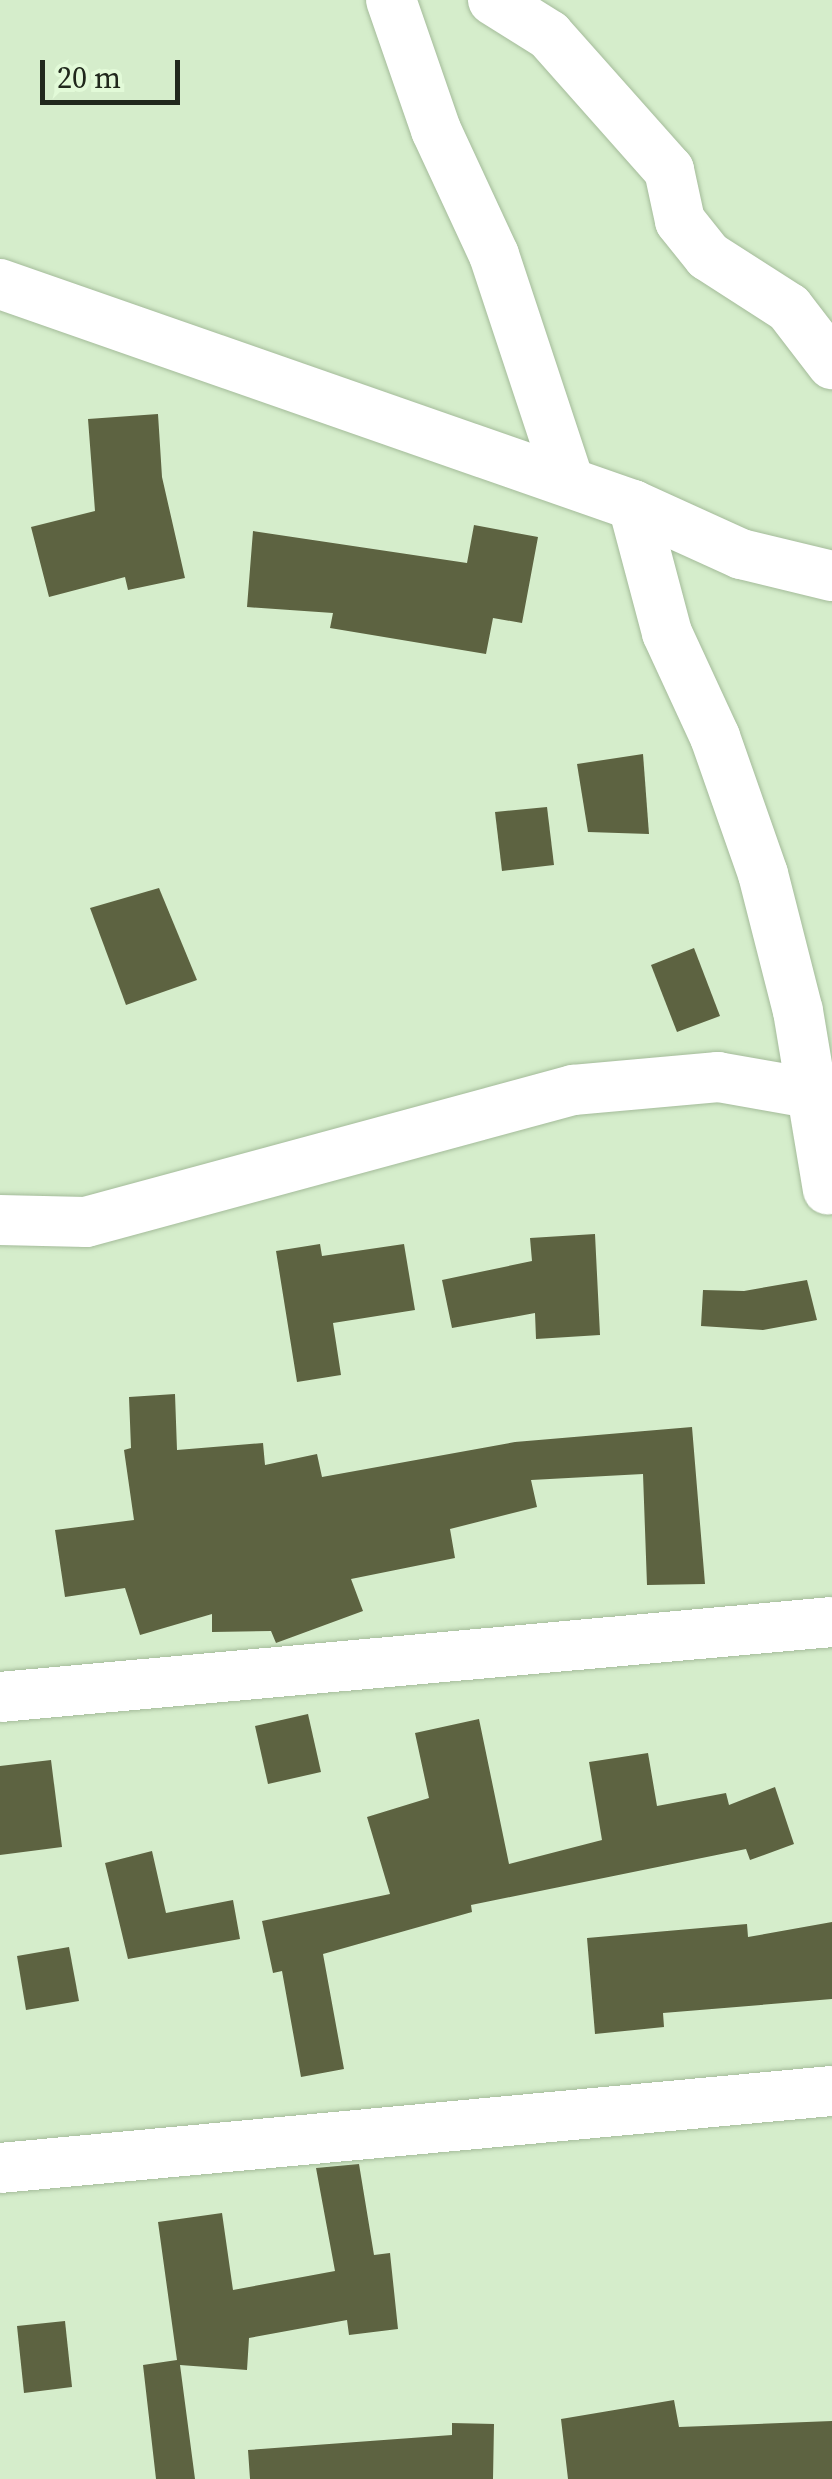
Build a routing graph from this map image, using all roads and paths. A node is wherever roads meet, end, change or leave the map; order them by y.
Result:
1 (391, 0) edge
2 (493, 0) edge
3 (0, 284) edge
4 (832, 364) edge
5 (570, 482) junction
6 (633, 505) junction
7 (832, 576) edge
8 (822, 1094) edge
9 (828, 1190) dead end
10 (0, 1220) edge
11 (832, 1622) edge
12 (0, 1696) edge
13 (832, 2091) edge
14 (0, 2168) edge

1 - 5 street
2 - 4 street
3 - 5 street
5 - 6 street
6 - 7 street
6 - 8 street
8 - 9 street
8 - 10 street
11 - 12 street
13 - 14 street

